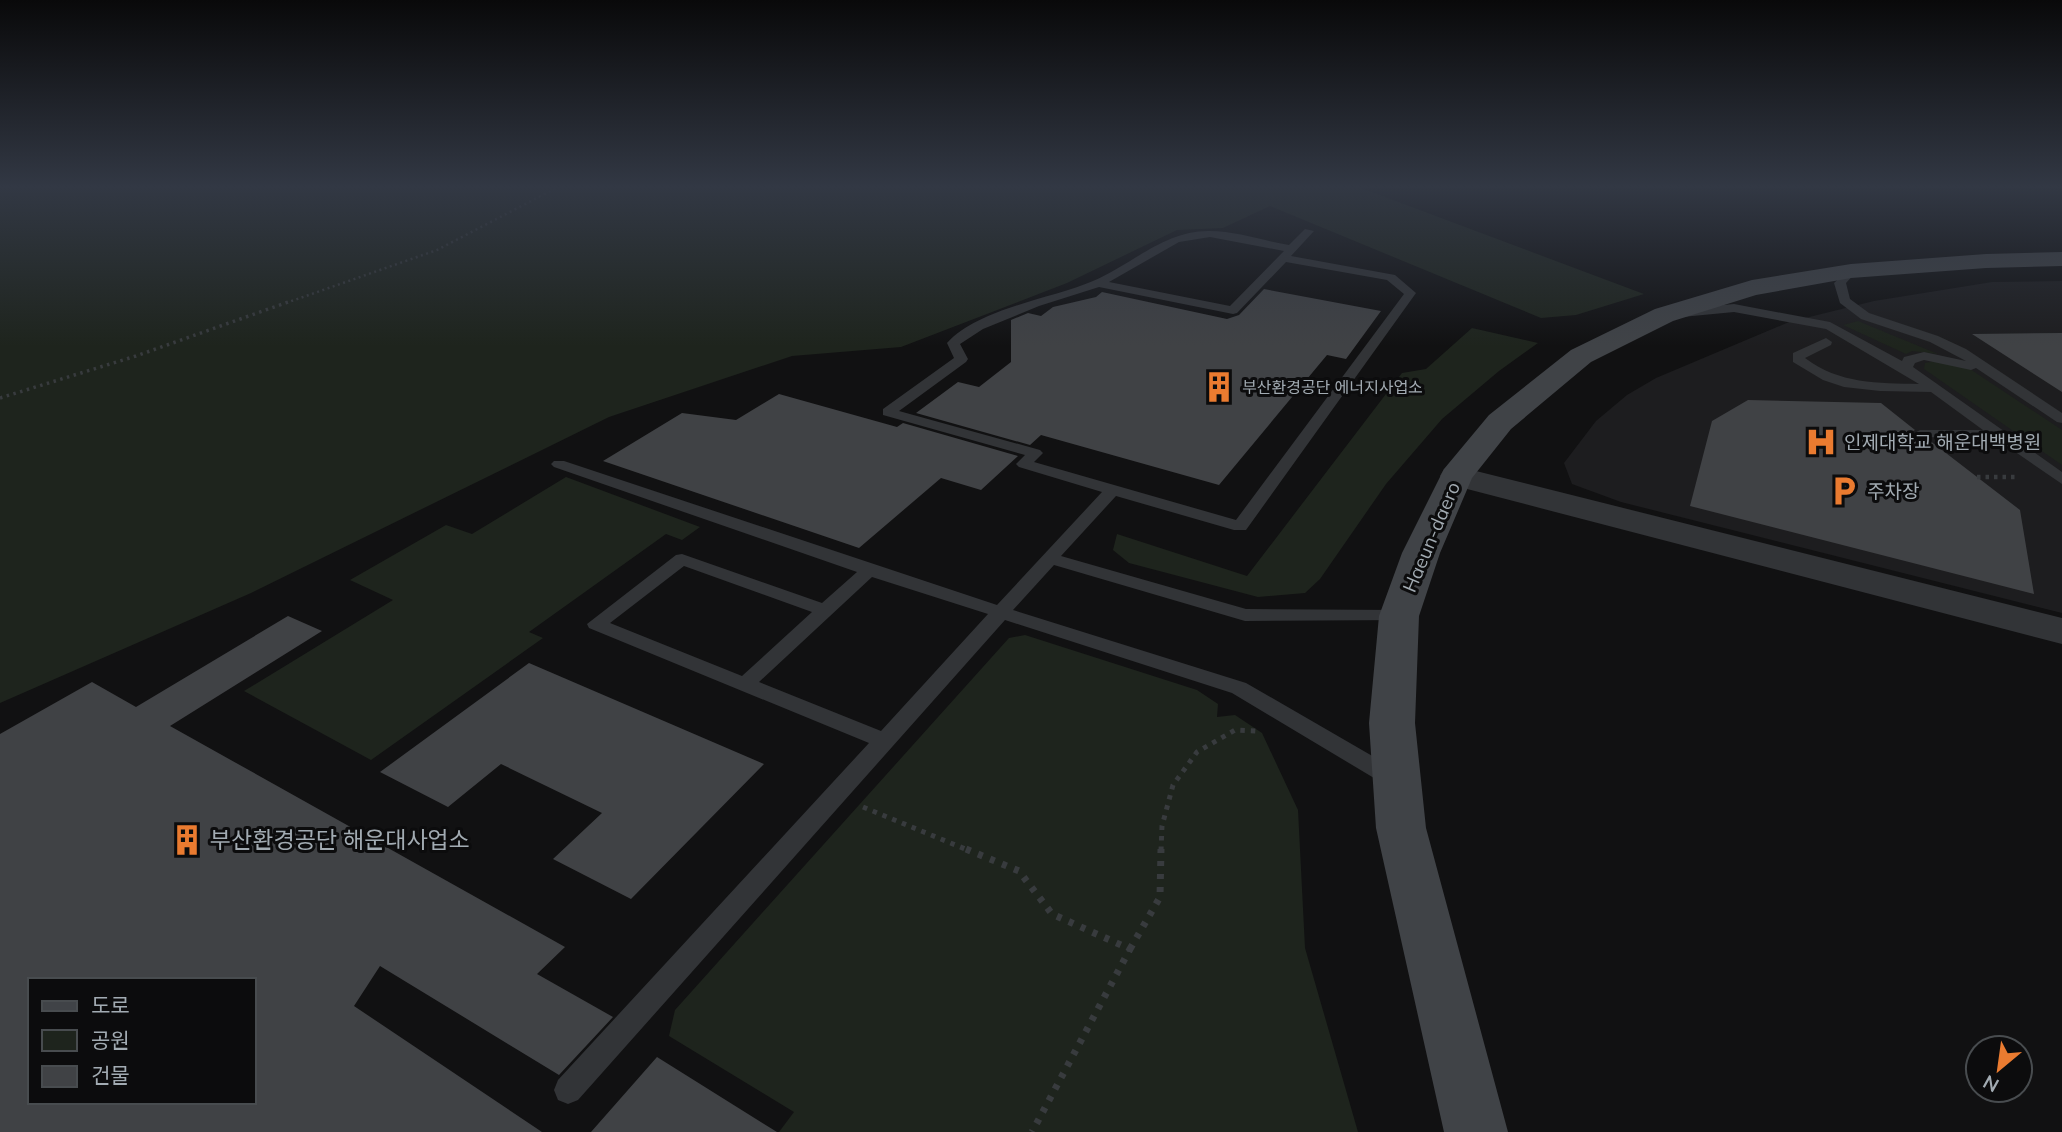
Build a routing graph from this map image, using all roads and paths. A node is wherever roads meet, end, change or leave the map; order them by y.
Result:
1 (452, 241) edge
2 (1173, 241) edge
3 (1238, 241) edge
4 (1300, 241) edge
5 (1288, 253) junction
6 (2062, 259) edge
7 (1851, 271) junction
8 (1098, 283) junction
9 (1664, 315) junction
10 (1826, 342) dead end
11 (1906, 368) junction
12 (1985, 369) junction
13 (1933, 387) junction
14 (0, 398) edge
15 (2062, 419) edge
16 (1920, 433) dead end
17 (1997, 433) junction
18 (559, 464) dead end
19 (1456, 476) junction
20 (2062, 480) edge
21 (1113, 490) junction
22 (1050, 558) junction
23 (869, 570) junction
24 (825, 610) junction
25 (999, 612) junction
26 (1399, 616) junction
27 (2062, 631) edge
28 (745, 684) junction
29 (1286, 716) junction
30 (882, 740) junction
31 (1396, 780) junction
32 (832, 796) junction
33 (1130, 949) junction
34 (568, 1090) dead end
35 (1032, 1132) edge
36 (1476, 1132) edge

1 - 14 path
2 - 8 lane
3 - 5 lane
4 - 5 lane
5 - 8 lane
5 - 21 lane
6 - 7 main road, Haeun-daero
7 - 9 main road, Haeun-daero
7 - 12 lane
8 - 21 lane
9 - 11 lane
9 - 19 main road, Haeun-daero
10 - 13 lane
11 - 12 lane
11 - 13 lane
12 - 15 lane
13 - 17 lane
16 - 17 lane
17 - 20 lane
18 - 23 lane
19 - 26 main road, Haeun-daero
19 - 27 street
21 - 22 lane
22 - 25 lane
22 - 26 lane
23 - 24 lane
23 - 25 lane
24 - 28 lane
24 - 28 lane
25 - 29 lane
25 - 30 lane
26 - 31 main road, Haeun-daero
28 - 30 lane
29 - 31 lane
29 - 33 path
30 - 32 lane
31 - 36 main road, Haeun-daero
32 - 33 path
32 - 34 lane
33 - 35 path

